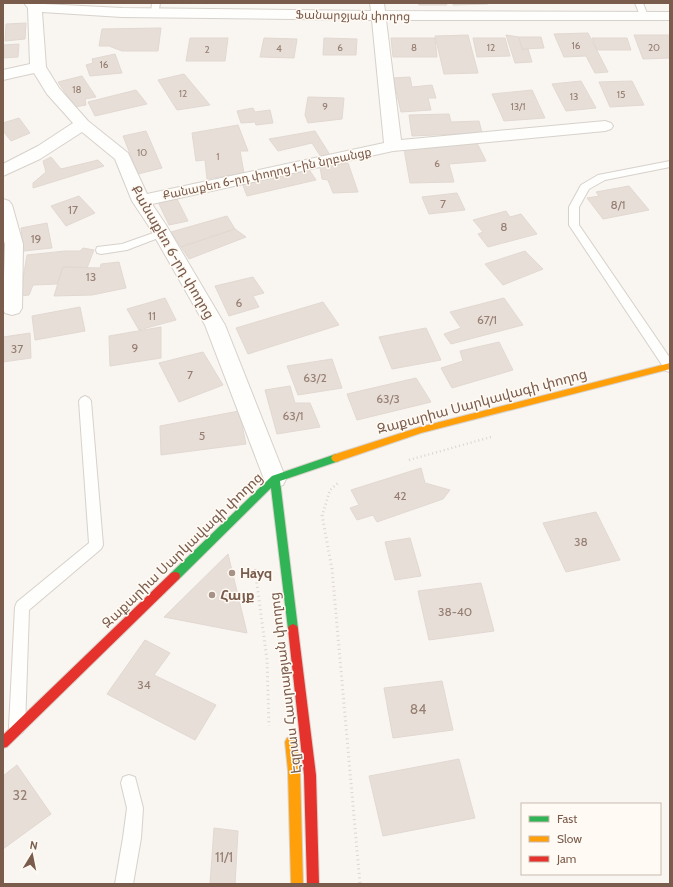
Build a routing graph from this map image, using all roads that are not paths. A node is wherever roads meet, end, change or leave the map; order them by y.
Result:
1 (33, 5) edge
2 (156, 8) edge
3 (378, 9) edge
4 (641, 9) edge
5 (670, 16) edge
6 (38, 67) junction
7 (3, 75) edge
8 (82, 124) junction
9 (605, 126) dead end
10 (393, 146) junction
11 (670, 164) edge
12 (3, 171) edge
13 (141, 201) junction
14 (3, 205) edge
15 (162, 233) junction
16 (101, 250) dead end
17 (12, 308) dead end
18 (669, 367) edge
19 (85, 401) dead end
20 (268, 489) junction
21 (17, 729) junction
22 (290, 732) dead end
23 (3, 743) edge
24 (129, 783) dead end
25 (124, 884) edge
26 (297, 884) edge
27 (313, 884) edge

1 - 2 street, Ֆանարջյան փողոց
1 - 6 street, Քանաքեռ 6-րդ փողոց
2 - 3 street, Ֆանարջյան փողոց
3 - 4 street, Ֆանարջյան փողոց
3 - 10 street
4 - 5 street, Ֆանարջյան փողոց
6 - 7 street
6 - 8 street, Քանաքեռ 6-րդ փողոց
8 - 12 street
8 - 13 street, Քանաքեռ 6-րդ փողոց
9 - 10 street, Քանաքեռ 6-րդ փողոց 1-ին նրբանցք
10 - 13 street, Քանաքեռ 6-րդ փողոց 1-ին նրբանցք
11 - 18 lane
13 - 15 street, Քանաքեռ 6-րդ փողոց
14 - 17 street
15 - 16 lane
15 - 20 street, Քանաքեռ 6-րդ փողոց
18 - 20 main road, Զաքարիա Սարկավագի փողոց
19 - 21 lane
20 - 21 main road, Զաքարիա Սարկավագի փողոց
20 - 27 main road, Էզրաս Հասրաթյան փողոց
21 - 23 main road, Զաքարիա Սարկավագի փողոց
22 - 26 main road, Էզրաս Հասրաթյան փողոց
24 - 25 lane

